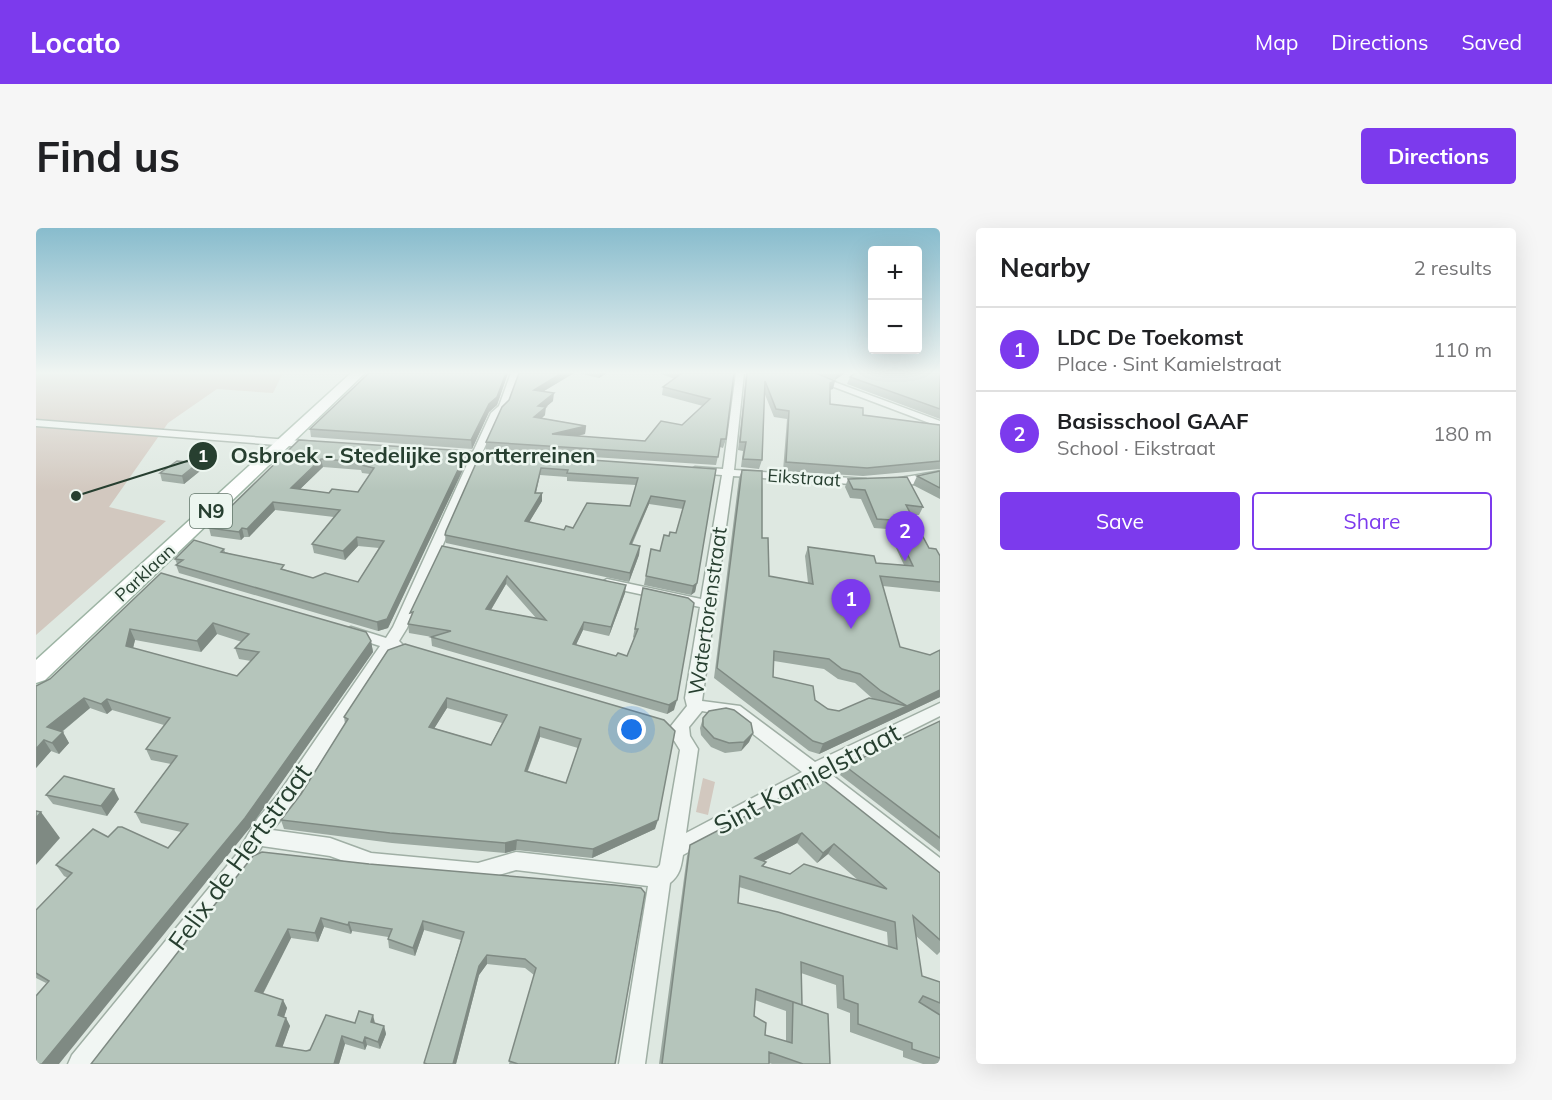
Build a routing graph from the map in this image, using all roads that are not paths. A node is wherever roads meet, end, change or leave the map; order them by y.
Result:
1 (309, 412) edge
2 (314, 412) edge
3 (498, 412) edge
4 (735, 412) edge
5 (907, 412) edge
6 (36, 423) edge
7 (940, 424) edge
8 (278, 442) junction
9 (326, 446) edge
10 (430, 453) edge
11 (477, 456) junction
12 (513, 458) edge
13 (680, 469) edge
14 (728, 472) junction
15 (940, 474) edge
16 (437, 547) junction
17 (455, 550) edge
18 (592, 580) edge
19 (706, 604) junction
20 (333, 627) edge
21 (390, 643) junction
22 (412, 650) edge
23 (36, 652) edge
24 (36, 674) edge
25 (704, 706) dead end
26 (940, 709) edge
27 (815, 770) junction
28 (258, 837) junction
29 (674, 849) junction
30 (940, 870) edge
31 (660, 878) junction
32 (81, 1064) edge
33 (632, 1064) edge

1 - 8 main road, Parklaan / N9
2 - 8 main road, Parklaan / N9
3 - 11 street, Felix de Hertstraat
4 - 14 street, Watertorenstraat
5 - 7 street
6 - 8 street
8 - 9 street
8 - 23 main road, Parklaan / N9
8 - 24 main road, Parklaan / N9
10 - 11 street
11 - 12 street
11 - 16 street, Felix de Hertstraat
13 - 14 street, Eikstraat
14 - 15 street, Eikstraat
14 - 19 street, Watertorenstraat
16 - 17 street
16 - 21 street, Felix de Hertstraat
18 - 19 street
19 - 29 street, Watertorenstraat
20 - 21 street
21 - 22 street
21 - 28 street, Felix de Hertstraat
25 - 27 street, Watertorenstraat
26 - 27 street, Sint Kamielstraat
27 - 29 street, Sint Kamielstraat
27 - 30 street, Watertorenstraat
28 - 31 street
28 - 32 street, Felix de Hertstraat
29 - 31 street, Watertorenstraat
31 - 33 street, Watertorenstraat

